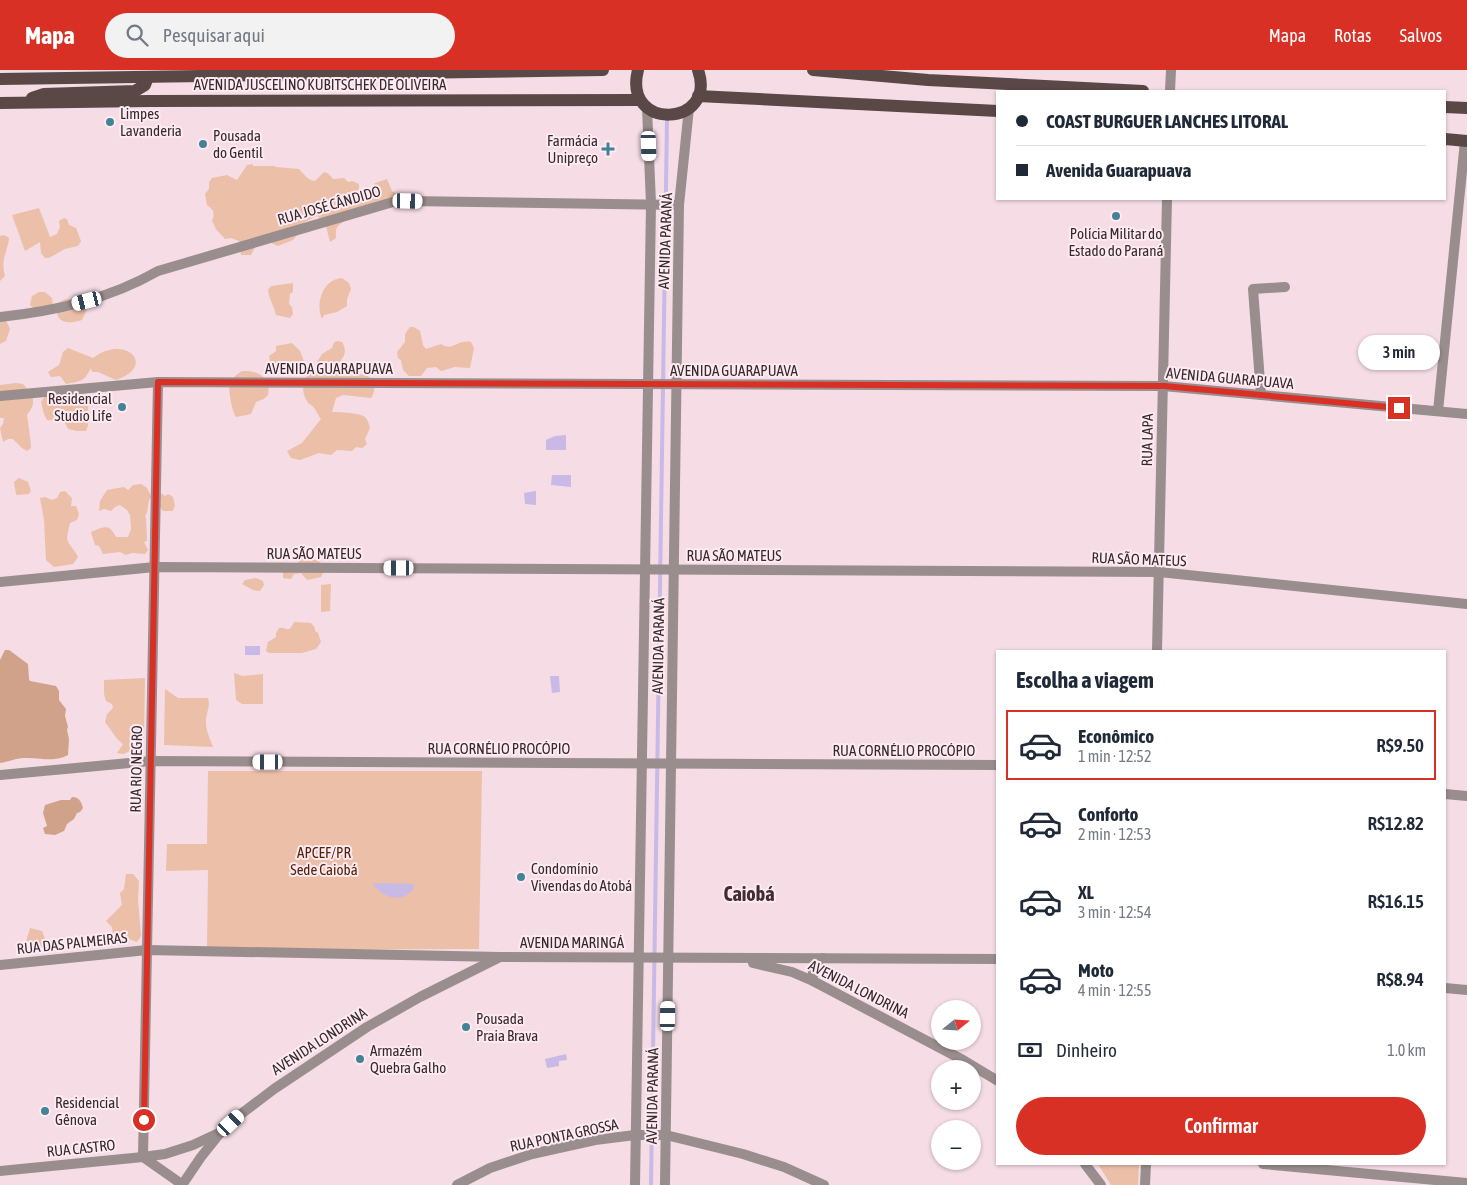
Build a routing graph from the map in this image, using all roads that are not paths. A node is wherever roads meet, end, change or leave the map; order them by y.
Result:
1 (602, 70) edge
2 (638, 70) edge
3 (698, 70) edge
4 (813, 70) edge
5 (1170, 70) edge
6 (148, 73) edge
7 (928, 75) edge
8 (0, 79) edge
9 (1130, 90) edge
10 (1170, 90) edge
11 (698, 96) junction
12 (0, 103) edge
13 (23, 103) junction
14 (644, 104) junction
15 (1446, 107) edge
16 (690, 108) junction
17 (1467, 108) edge
18 (996, 111) edge
19 (1446, 140) edge
20 (1466, 141) edge
21 (1168, 200) edge
22 (651, 204) junction
23 (679, 204) junction
24 (1286, 288) dead end
25 (0, 317) edge
26 (158, 382) junction
27 (650, 384) junction
28 (674, 384) junction
29 (1164, 386) junction
30 (1261, 395) junction
31 (0, 396) edge
32 (1438, 411) junction
33 (1467, 414) edge
34 (155, 567) junction
35 (649, 570) junction
36 (671, 570) junction
37 (1159, 572) junction
38 (0, 582) edge
39 (1467, 604) edge
40 (1157, 650) edge
41 (151, 761) junction
42 (644, 764) junction
43 (668, 764) junction
44 (996, 765) edge
45 (0, 775) edge
46 (1446, 794) edge
47 (1467, 796) edge
48 (147, 950) junction
49 (500, 957) junction
50 (638, 957) junction
51 (669, 957) junction
52 (725, 958) junction
53 (823, 958) junction
54 (996, 959) edge
55 (0, 965) edge
56 (813, 981) junction
57 (1446, 988) edge
58 (1467, 990) edge
59 (996, 1080) edge
60 (221, 1132) junction
61 (636, 1135) junction
62 (665, 1135) junction
63 (143, 1158) junction
64 (1086, 1165) edge
65 (1146, 1165) edge
66 (1274, 1165) edge
67 (0, 1171) edge
68 (1467, 1182) edge
69 (1095, 1183) edge
70 (183, 1185) edge
71 (457, 1185) edge
72 (635, 1185) edge
73 (665, 1185) edge
74 (824, 1185) edge
75 (1145, 1185) edge

1 - 6 main road, AVENIDA JUSCELINO KUBITSCHEK DE OLIVEIRA
2 - 14 main road
3 - 11 main road
4 - 7 main road
5 - 10 street
6 - 8 main road, AVENIDA JUSCELINO KUBITSCHEK DE OLIVEIRA
6 - 13 main road
7 - 9 main road
11 - 16 main road
11 - 18 main road
12 - 13 main road, AVENIDA JUSCELINO KUBITSCHEK DE OLIVEIRA
13 - 14 main road, AVENIDA JUSCELINO KUBITSCHEK DE OLIVEIRA
14 - 16 main road, AVENIDA JUSCELINO KUBITSCHEK DE OLIVEIRA
14 - 22 street, AVENIDA PARANÁ
15 - 17 main road
16 - 23 street, AVENIDA PARANÁ
19 - 20 main road
20 - 32 street
21 - 29 street, RUA LAPA
22 - 23 street, RUA JOSÉ CÂNDIDO
22 - 25 street, RUA JOSÉ CÂNDIDO
22 - 27 street, AVENIDA PARANÁ
23 - 28 street, AVENIDA PARANÁ
24 - 30 street
26 - 27 street, AVENIDA GUARAPUAVA
26 - 31 street, AVENIDA GUARAPUAVA
26 - 34 street, RUA RIO NEGRO
27 - 28 street, AVENIDA GUARAPUAVA
27 - 35 street, AVENIDA PARANÁ
28 - 29 street, AVENIDA GUARAPUAVA
28 - 36 street, AVENIDA PARANÁ
29 - 30 street, AVENIDA GUARAPUAVA
29 - 37 street, RUA LAPA
30 - 32 street, AVENIDA GUARAPUAVA
32 - 33 street, AVENIDA GUARAPUAVA
34 - 35 street, RUA SÃO MATEUS
34 - 38 street, RUA SÃO MATEUS
34 - 41 street, RUA RIO NEGRO
35 - 36 street, RUA SÃO MATEUS
35 - 42 street, AVENIDA PARANÁ
36 - 37 street, RUA SÃO MATEUS
36 - 43 street, AVENIDA PARANÁ
37 - 39 street, RUA SÃO MATEUS
37 - 40 street, RUA LAPA
41 - 42 street, RUA CORNÉLIO PROCÓPIO
41 - 45 street, RUA CORNÉLIO PROCÓPIO
41 - 48 street, RUA RIO NEGRO
42 - 43 street, RUA CORNÉLIO PROCÓPIO
42 - 50 street, AVENIDA PARANÁ
43 - 44 street, RUA CORNÉLIO PROCÓPIO
43 - 51 street, AVENIDA PARANÁ
46 - 47 street
48 - 49 street, AVENIDA MARINGÁ
48 - 55 street, RUA DAS PALMEIRAS
48 - 63 street, RUA RIO NEGRO
49 - 50 street, AVENIDA MARINGÁ
49 - 60 street, AVENIDA LONDRINA
50 - 51 street, AVENIDA MARINGÁ
50 - 61 street, AVENIDA PARANÁ
51 - 52 street, AVENIDA MARINGÁ
51 - 62 street, AVENIDA PARANÁ
52 - 53 street, AVENIDA MARINGÁ
52 - 56 street, AVENIDA LONDRINA
53 - 54 street, AVENIDA MARINGÁ
53 - 56 street
56 - 59 street, AVENIDA LONDRINA
57 - 58 street
60 - 63 street, RUA CASTRO
60 - 70 street, AVENIDA LONDRINA
61 - 62 street, RUA PONTA GROSSA
61 - 71 street, RUA PONTA GROSSA
61 - 72 street, AVENIDA PARANÁ
62 - 73 street, AVENIDA PARANÁ
62 - 74 street, RUA PONTA GROSSA
63 - 67 street, RUA CASTRO
63 - 70 street
64 - 69 street
65 - 75 street
66 - 68 street

